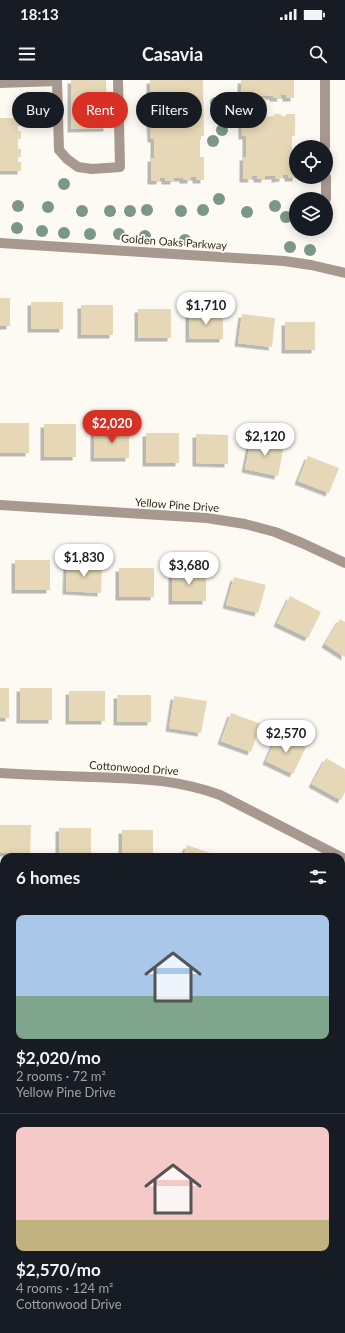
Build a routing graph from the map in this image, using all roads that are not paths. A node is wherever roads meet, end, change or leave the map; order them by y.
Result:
1 (118, 80) edge
2 (325, 80) edge
3 (57, 81) edge
4 (0, 83) edge
5 (325, 140) edge
6 (0, 243) edge
7 (345, 273) edge
8 (0, 505) edge
9 (345, 563) edge
10 (0, 773) edge
11 (333, 853) edge

1 - 3 street
2 - 5 street
3 - 4 street
6 - 7 street, Golden Oaks Parkway
8 - 9 street, Yellow Pine Drive
10 - 11 street, Cottonwood Drive

